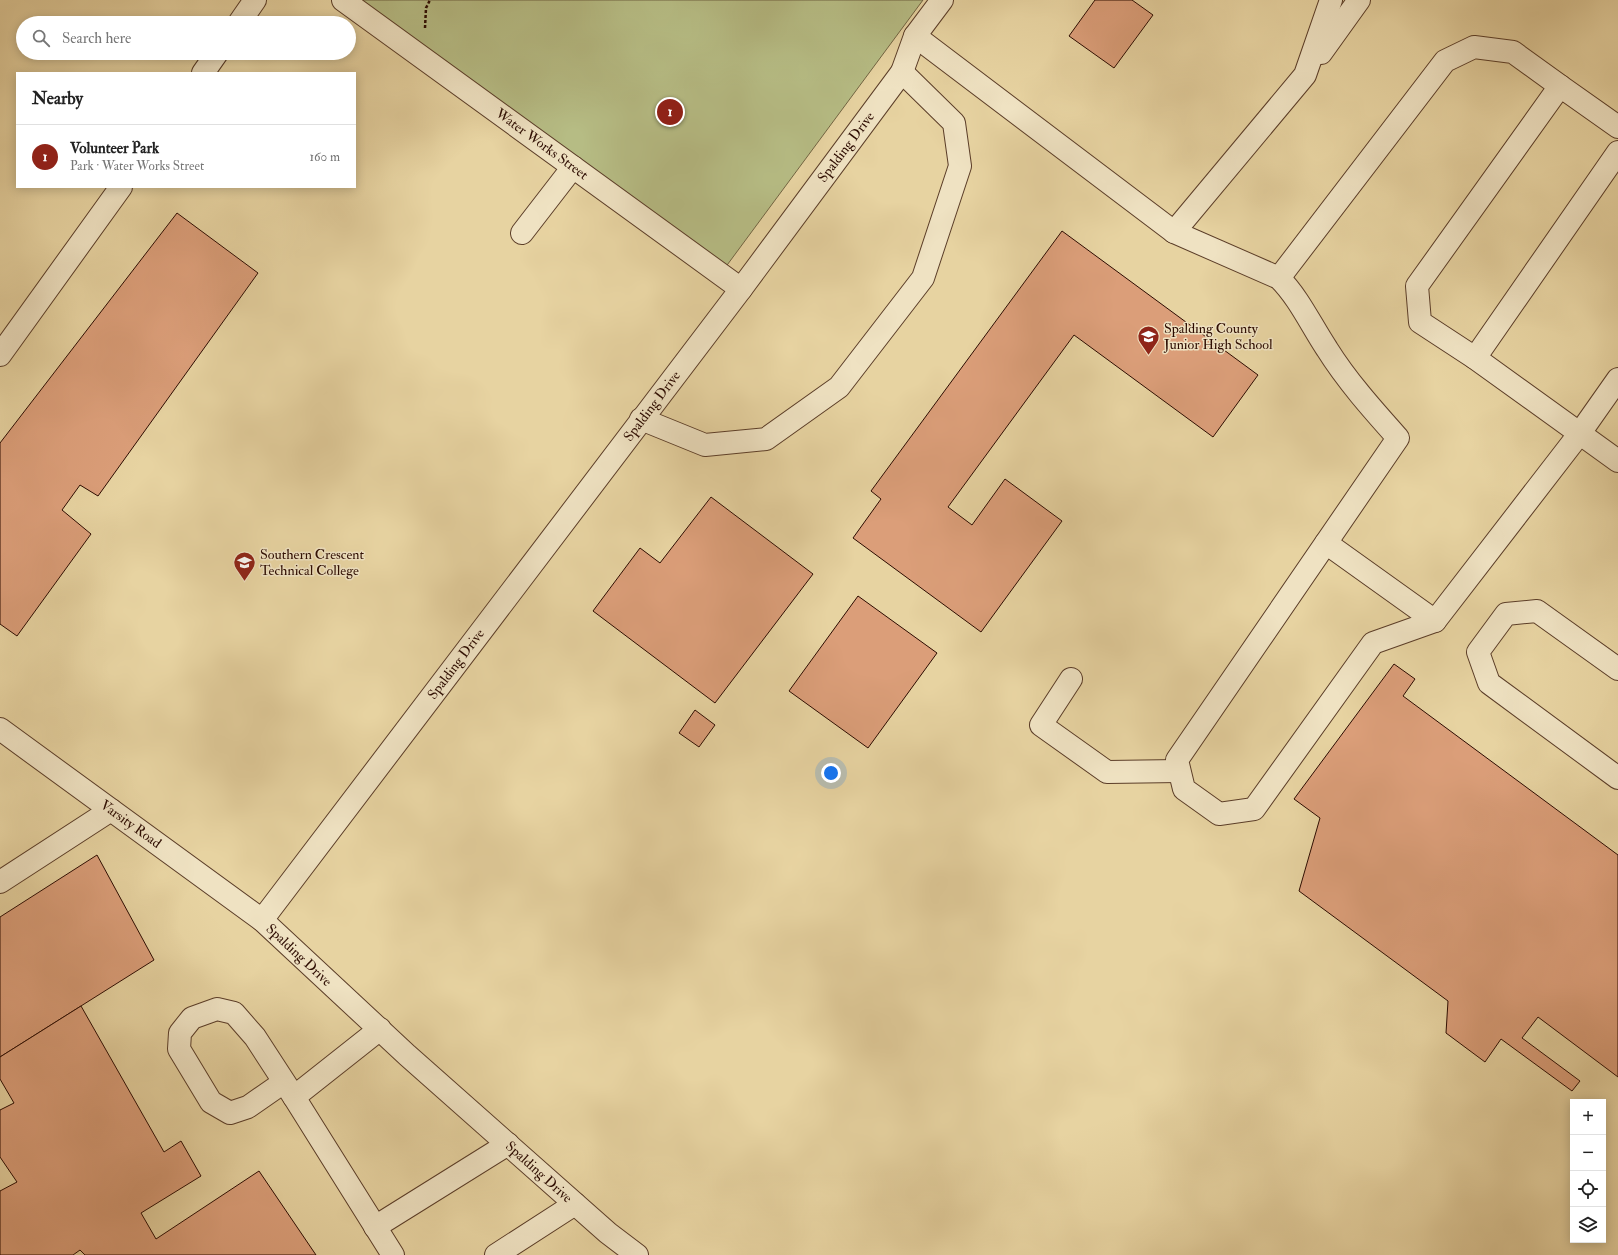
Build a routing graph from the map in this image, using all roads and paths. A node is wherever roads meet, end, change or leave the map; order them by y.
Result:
1 (255, 0) edge
2 (343, 0) edge
3 (942, 0) edge
4 (1331, 0) edge
5 (1359, 0) edge
6 (244, 16) edge
7 (915, 36) junction
8 (212, 60) edge
9 (204, 72) edge
10 (902, 72) junction
11 (1305, 75) junction
12 (1560, 86) junction
13 (1618, 128) edge
14 (1618, 152) edge
15 (573, 167) junction
16 (120, 188) edge
17 (1174, 232) junction
18 (522, 233) dead end
19 (1280, 278) junction
20 (741, 289) junction
21 (0, 354) edge
22 (1475, 358) junction
23 (1618, 379) edge
24 (641, 419) junction
25 (1580, 433) junction
26 (1618, 461) edge
27 (1326, 543) junction
28 (1435, 621) junction
29 (1618, 669) edge
30 (1071, 679) dead end
31 (0, 729) edge
32 (1179, 771) junction
33 (1618, 778) edge
34 (111, 810) junction
35 (0, 882) edge
36 (262, 920) junction
37 (380, 1029) junction
38 (289, 1090) junction
39 (508, 1144) junction
40 (575, 1204) junction
41 (376, 1227) junction
42 (393, 1255) edge
43 (496, 1255) edge
44 (637, 1255) edge

1 - 6 street
2 - 15 street, Water Works Street
3 - 7 street, Spalding Drive
4 - 11 street
5 - 11 street
7 - 10 street, Spalding Drive
7 - 17 street
8 - 9 street
10 - 20 street, Spalding Drive
10 - 24 street
11 - 17 street
12 - 13 street
12 - 19 street
12 - 22 street
14 - 22 street
15 - 18 street
15 - 20 street, Water Works Street
16 - 21 street
17 - 19 street
19 - 27 street
20 - 24 street, Spalding Drive
22 - 25 street
23 - 25 street
24 - 36 street, Spalding Drive
25 - 26 street
25 - 28 street
27 - 28 street
27 - 32 street
28 - 32 street
29 - 33 street
30 - 32 street
31 - 34 street, Varsity Road
34 - 35 street
34 - 36 street, Varsity Road
36 - 37 street, Spalding Drive
37 - 38 street
37 - 39 street, Spalding Drive
38 - 38 street
38 - 41 street
39 - 40 street, Spalding Drive
39 - 41 street
40 - 43 street
40 - 44 street, Spalding Drive
41 - 42 street

